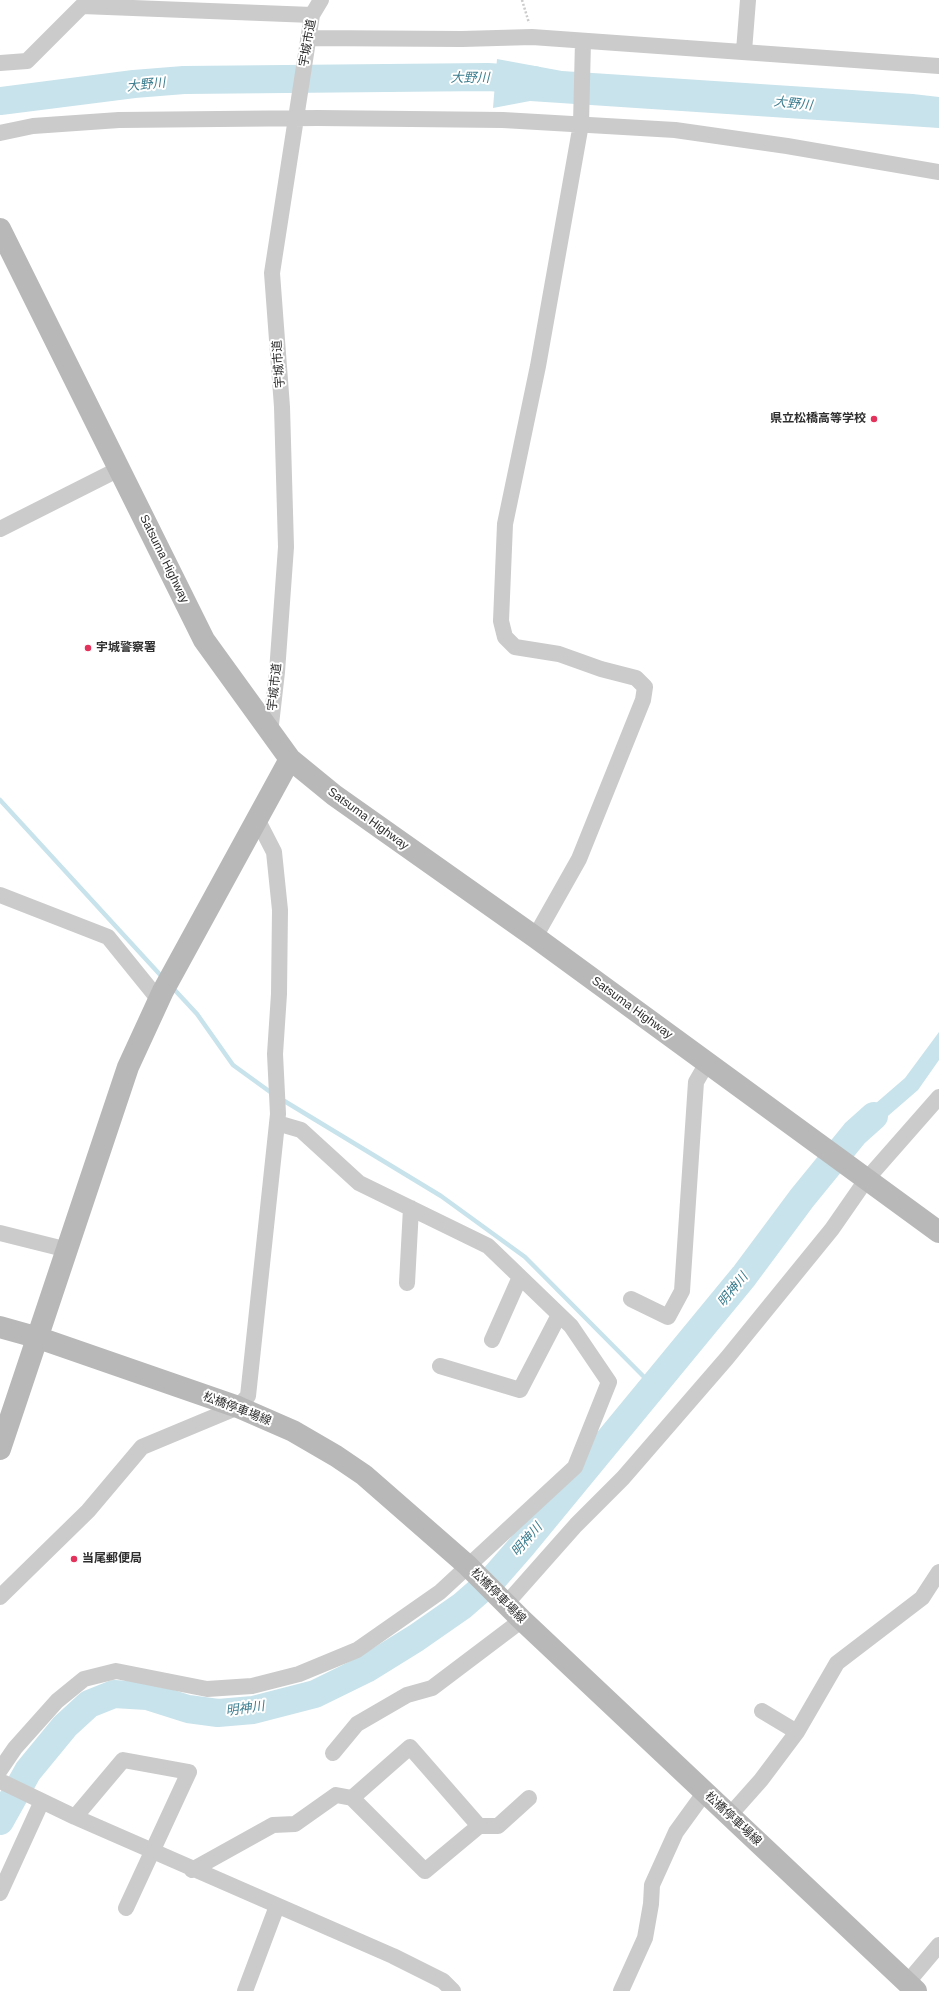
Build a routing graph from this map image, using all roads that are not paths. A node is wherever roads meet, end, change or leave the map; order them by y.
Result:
1 (321, 0) edge
2 (748, 0) edge
3 (312, 15) junction
4 (583, 41) junction
5 (308, 42) junction
6 (744, 51) junction
7 (0, 63) edge
8 (939, 66) edge
9 (296, 116) junction
10 (581, 120) junction
11 (0, 133) edge
12 (939, 172) edge
13 (0, 229) edge
14 (119, 469) junction
15 (0, 529) edge
16 (270, 733) junction
17 (290, 759) junction
18 (256, 819) junction
19 (0, 895) edge
20 (535, 937) junction
21 (161, 996) junction
22 (707, 1063) junction
23 (939, 1097) edge
24 (277, 1119) junction
25 (863, 1178) junction
26 (411, 1208) junction
27 (939, 1232) edge
28 (0, 1233) edge
29 (68, 1250) junction
30 (520, 1277) junction
31 (407, 1283) dead end
32 (631, 1299) dead end
33 (559, 1315) junction
34 (0, 1327) edge
35 (39, 1338) junction
36 (492, 1340) dead end
37 (440, 1366) dead end
38 (238, 1407) junction
39 (0, 1449) edge
40 (471, 1569) junction
41 (939, 1572) edge
42 (0, 1597) edge
43 (501, 1599) junction
44 (522, 1620) junction
45 (762, 1712) dead end
46 (797, 1732) junction
47 (333, 1753) dead end
48 (0, 1770) edge
49 (0, 1781) edge
50 (705, 1792) junction
51 (36, 1798) junction
52 (352, 1798) junction
53 (529, 1798) dead end
54 (730, 1816) junction
55 (74, 1817) junction
56 (479, 1826) junction
57 (153, 1852) junction
58 (192, 1870) junction
59 (0, 1893) edge
60 (277, 1906) junction
61 (126, 1908) dead end
62 (939, 1945) edge
63 (912, 1987) edge
64 (245, 1991) edge
65 (453, 1991) edge
66 (621, 1991) edge

1 - 3 street, 宇城市道
2 - 6 street
3 - 5 street, 宇城市道
3 - 7 street
4 - 5 street
4 - 6 street
4 - 10 street
5 - 9 street, 宇城市道
6 - 8 street
9 - 10 street
9 - 11 street
9 - 16 street, 宇城市道
10 - 12 street
10 - 20 street
13 - 14 street, Satsuma Highway
14 - 15 street
14 - 16 street, Satsuma Highway
16 - 17 street, Satsuma Highway
17 - 18 street
17 - 20 street, Satsuma Highway
18 - 21 street
18 - 24 street
19 - 21 street
20 - 22 street, Satsuma Highway
21 - 29 street
22 - 25 street, Satsuma Highway
22 - 32 street
23 - 25 street
24 - 26 street
24 - 38 street
25 - 27 street, Satsuma Highway
25 - 43 street
26 - 30 street
26 - 31 street
28 - 29 street
29 - 35 street
30 - 33 street
30 - 36 street
33 - 37 street
33 - 40 street
34 - 35 street, 松橋停車場線
35 - 38 street, 松橋停車場線
35 - 39 street
38 - 40 street, 松橋停車場線
38 - 42 street
40 - 43 street, 松橋停車場線
40 - 48 street
41 - 46 street
43 - 44 street, 松橋停車場線
44 - 47 street
44 - 50 street, 松橋停車場線
45 - 46 street
46 - 54 street
49 - 51 street
50 - 54 street, 松橋停車場線
50 - 66 street
51 - 55 street
51 - 59 street
52 - 56 street
52 - 56 street
52 - 58 street
53 - 56 street
54 - 63 street, 松橋停車場線
55 - 57 street
55 - 57 street
57 - 58 street
57 - 61 street
58 - 60 street
60 - 64 street
60 - 65 street
62 - 63 street

